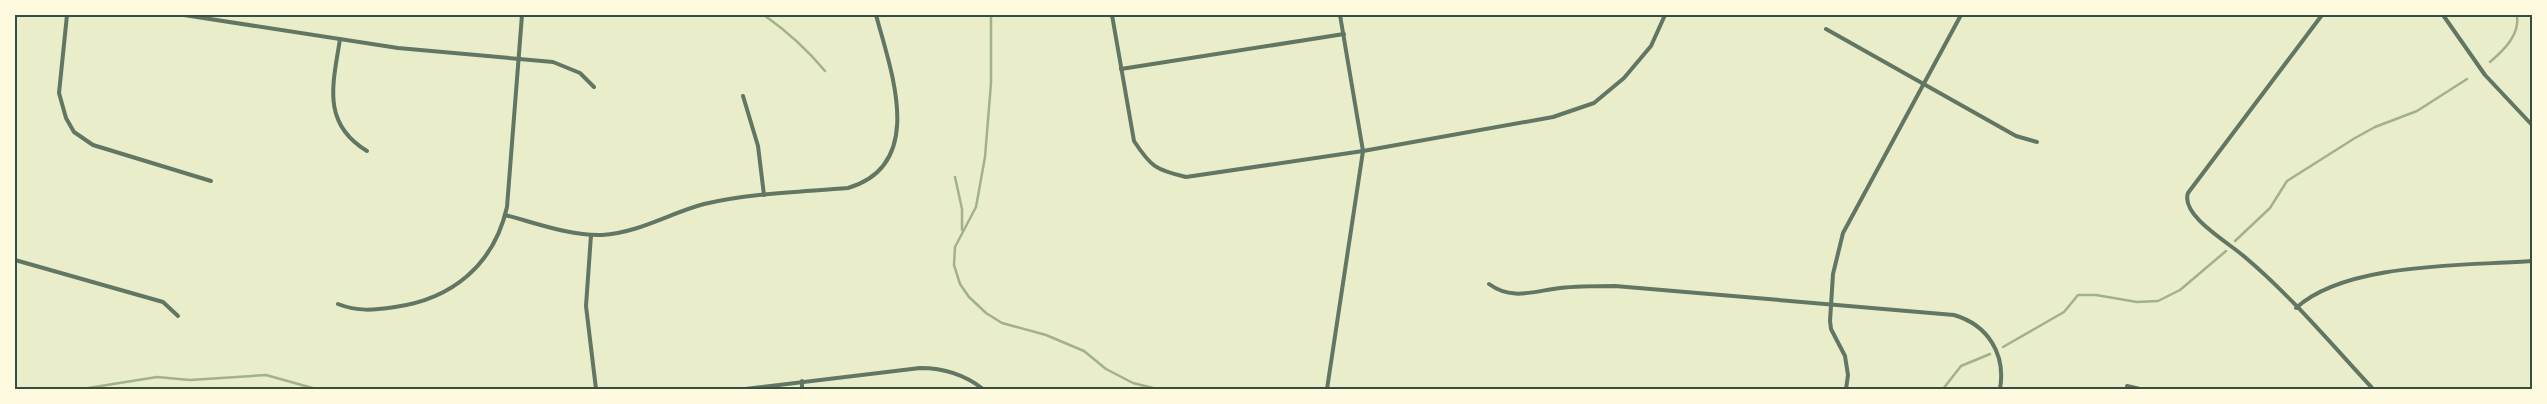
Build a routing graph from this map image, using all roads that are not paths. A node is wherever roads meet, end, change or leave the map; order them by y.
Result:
1 (67, 15) edge
2 (184, 15) edge
3 (522, 15) edge
4 (876, 15) edge
5 (1112, 15) edge
6 (1340, 15) edge
7 (1665, 15) edge
8 (1961, 15) edge
9 (2322, 15) edge
10 (2443, 15) edge
11 (1826, 30) dead end
12 (1344, 34) junction
13 (340, 39) junction
14 (518, 59) junction
15 (1122, 69) junction
16 (1924, 85) junction
17 (594, 87) dead end
18 (743, 96) dead end
19 (2532, 125) edge
20 (2037, 142) dead end
21 (367, 151) dead end
22 (1363, 151) junction
23 (212, 181) dead end
24 (764, 195) junction
25 (505, 215) junction
26 (591, 235) junction
27 (15, 260) edge
28 (2532, 261) edge
29 (1489, 284) dead end
30 (338, 304) dead end
31 (1831, 304) junction
32 (2296, 308) junction
33 (178, 316) dead end
34 (802, 381) junction
35 (2127, 386) dead end
36 (596, 389) edge
37 (745, 389) edge
38 (802, 389) edge
39 (983, 389) edge
40 (1326, 389) edge
41 (1846, 389) edge
42 (2000, 389) edge
43 (2140, 389) edge
44 (2373, 389) edge

1 - 23 street
2 - 13 street
3 - 14 street
4 - 24 street
5 - 15 street
6 - 12 street
7 - 22 street
8 - 16 street
9 - 32 street
10 - 19 street
11 - 16 street
12 - 15 street
12 - 22 street
13 - 14 street
13 - 21 street
14 - 17 street
14 - 25 street
15 - 22 street
16 - 20 street
16 - 31 street
18 - 24 street
22 - 40 street
24 - 26 street
25 - 26 street
25 - 30 street
26 - 36 street
27 - 33 street
28 - 32 street
29 - 31 street
31 - 41 street
31 - 42 street
32 - 44 street
34 - 37 street
34 - 38 street
34 - 39 street
35 - 43 street

